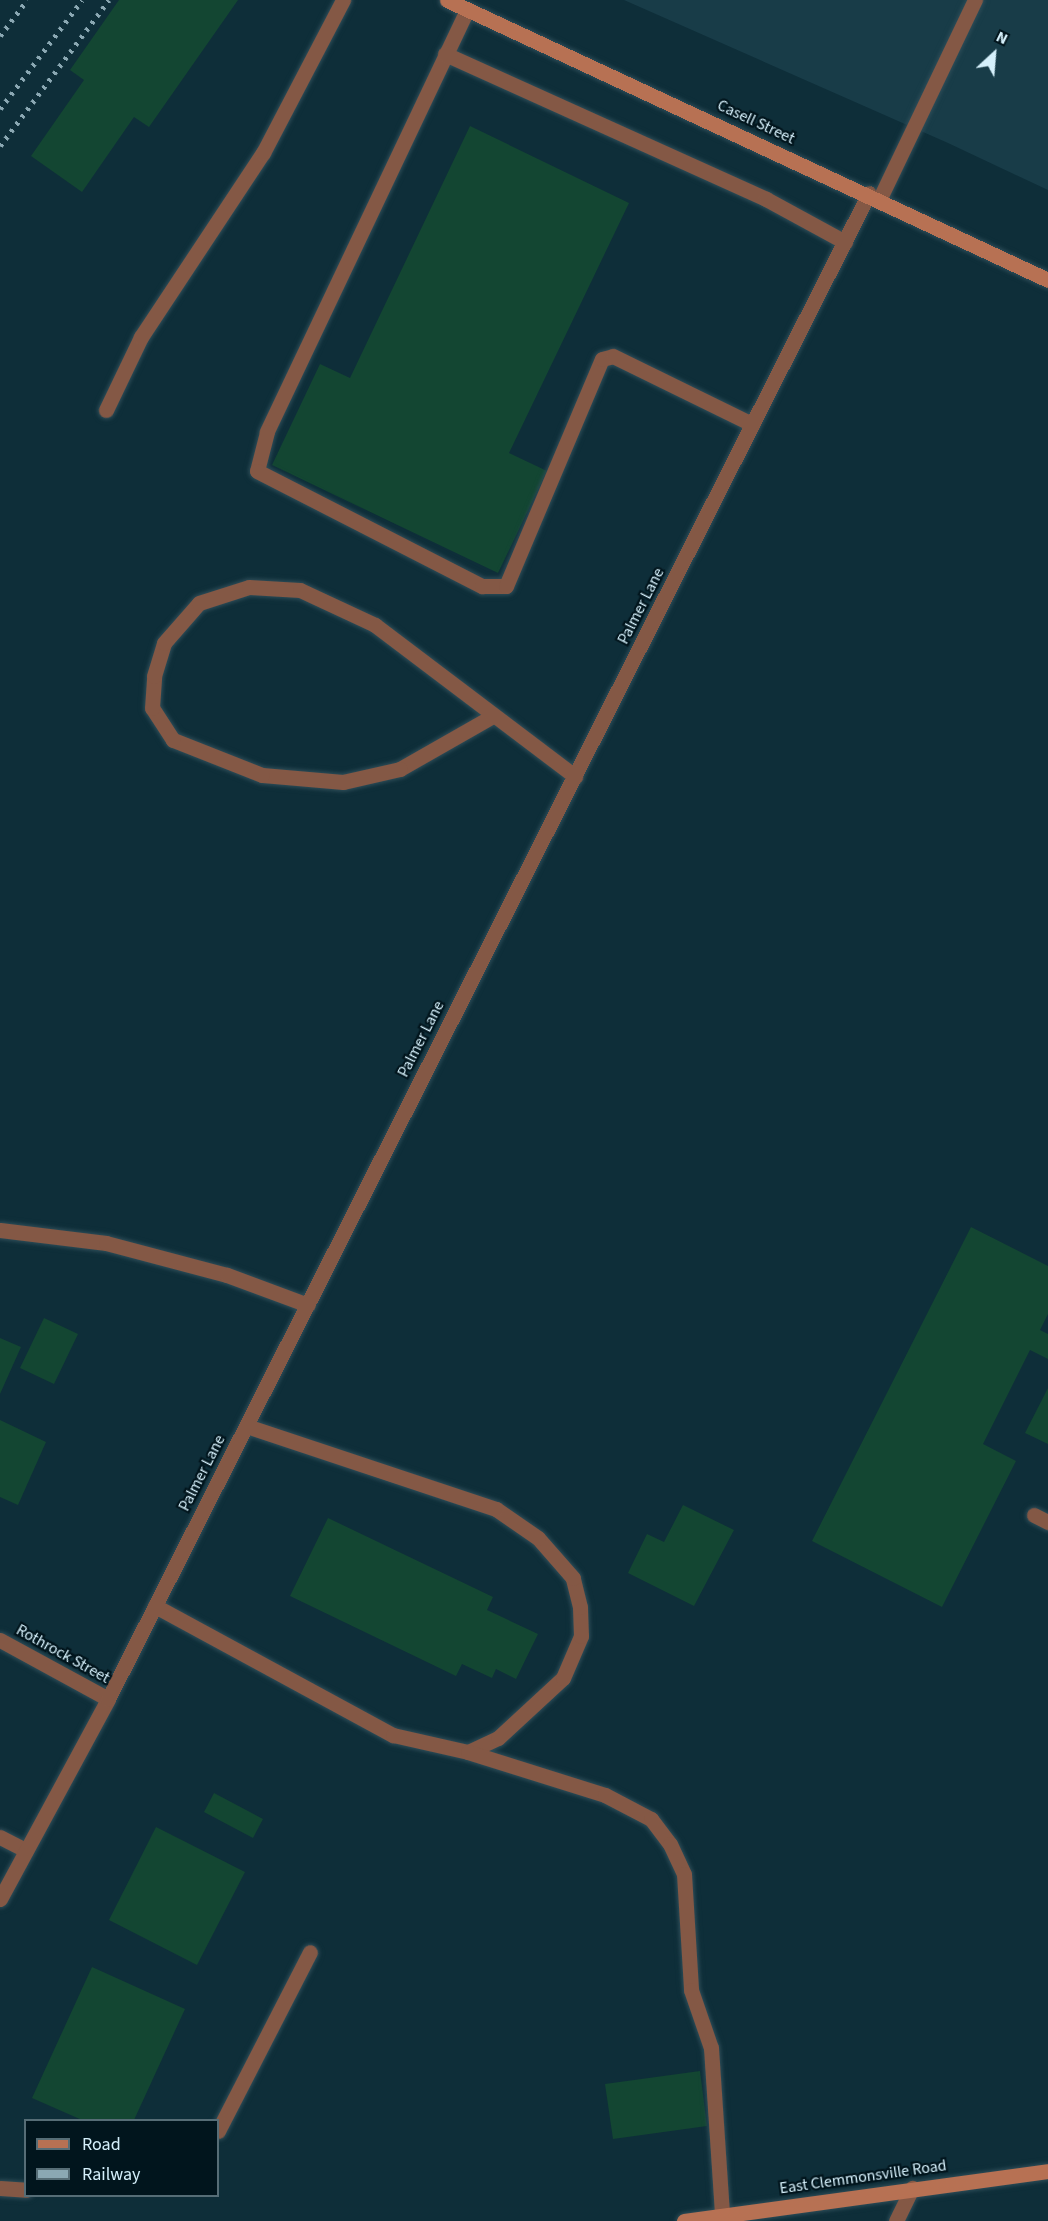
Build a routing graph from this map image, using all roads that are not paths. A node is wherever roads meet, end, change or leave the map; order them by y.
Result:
1 (343, 0) edge
2 (447, 0) edge
3 (975, 0) edge
4 (467, 9) junction
5 (445, 54) junction
6 (874, 196) junction
7 (844, 242) junction
8 (1048, 280) edge
9 (106, 410) dead end
10 (752, 424) junction
11 (491, 717) junction
12 (575, 776) junction
13 (0, 1230) edge
14 (308, 1305) junction
15 (246, 1426) junction
16 (156, 1606) junction
17 (0, 1640) edge
18 (108, 1699) junction
19 (468, 1752) junction
20 (0, 1837) edge
21 (26, 1850) junction
22 (0, 1899) edge
23 (310, 1952) dead end
24 (219, 2129) edge
25 (1048, 2171) edge
26 (0, 2188) edge
27 (912, 2188) junction
28 (24, 2190) edge
29 (723, 2215) junction
30 (684, 2221) edge
31 (896, 2221) edge

1 - 9 street
2 - 4 street, Casell Street
3 - 6 street, Palmer Lane
4 - 5 street
4 - 6 street, Casell Street
5 - 7 street
5 - 10 street
6 - 7 street, Palmer Lane
6 - 8 street, Casell Street
7 - 10 street, Palmer Lane
10 - 12 street, Palmer Lane
11 - 11 street
11 - 12 street
12 - 14 street, Palmer Lane
13 - 14 street
14 - 15 street, Palmer Lane
15 - 16 street, Palmer Lane
15 - 19 street
16 - 18 street, Palmer Lane
16 - 19 street
17 - 18 street, Rothrock Street
18 - 21 street, Palmer Lane
19 - 29 street
20 - 21 street
21 - 22 street, Palmer Lane
23 - 24 street
25 - 27 street, East Clemmonsville Road
26 - 28 street
27 - 29 street, East Clemmonsville Road
27 - 31 street
29 - 30 street, East Clemmonsville Road

